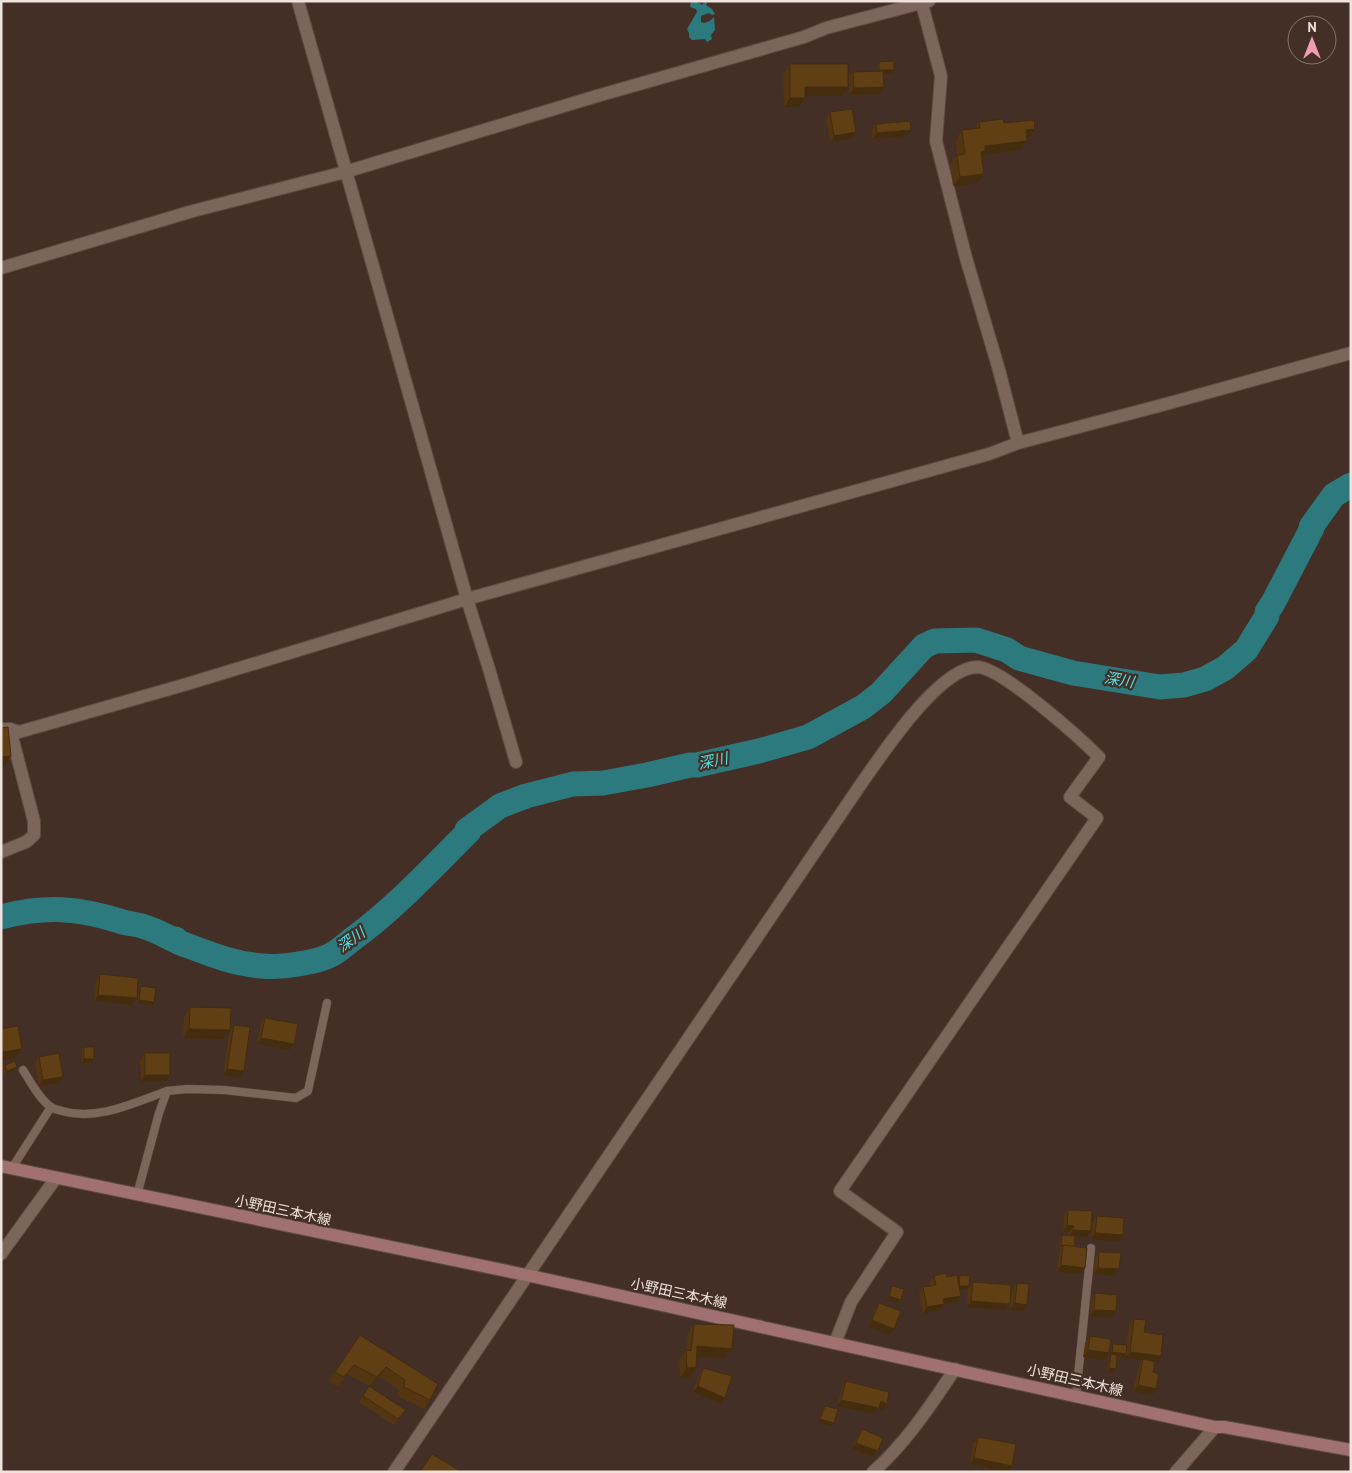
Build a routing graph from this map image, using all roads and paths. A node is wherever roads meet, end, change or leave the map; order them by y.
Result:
1 (298, 1) edge
2 (925, 2) edge
3 (346, 172) junction
4 (1, 268) edge
5 (1351, 353) edge
6 (1018, 443) junction
7 (467, 599) junction
8 (6, 729) edge
9 (516, 762) dead end
10 (1, 852) edge
11 (327, 1003) dead end
12 (23, 1070) dead end
13 (167, 1091) junction
14 (51, 1107) junction
15 (7, 1167) edge
16 (56, 1178) junction
17 (137, 1195) junction
18 (1091, 1248) dead end
19 (1, 1254) edge
20 (526, 1275) junction
21 (835, 1343) junction
22 (955, 1369) junction
23 (1076, 1396) junction
24 (1216, 1427) junction
25 (1351, 1450) edge
26 (394, 1472) edge
27 (873, 1472) edge
28 (1176, 1472) edge

1 - 3 street
2 - 3 street
2 - 6 street
3 - 4 street
3 - 7 street
5 - 6 street
6 - 7 street
7 - 8 street
7 - 9 street
8 - 10 street
11 - 13 lane
12 - 14 lane
13 - 14 lane
13 - 17 lane
14 - 15 lane
15 - 16 main road, 小野田三本木線
16 - 17 main road, 小野田三本木線
16 - 19 street
17 - 20 main road, 小野田三本木線
18 - 23 lane
20 - 21 main road, 小野田三本木線
20 - 21 street
20 - 26 street
21 - 22 main road, 小野田三本木線
22 - 23 main road, 小野田三本木線
22 - 27 street
23 - 24 main road, 小野田三本木線
24 - 25 main road, 小野田三本木線
24 - 28 street

